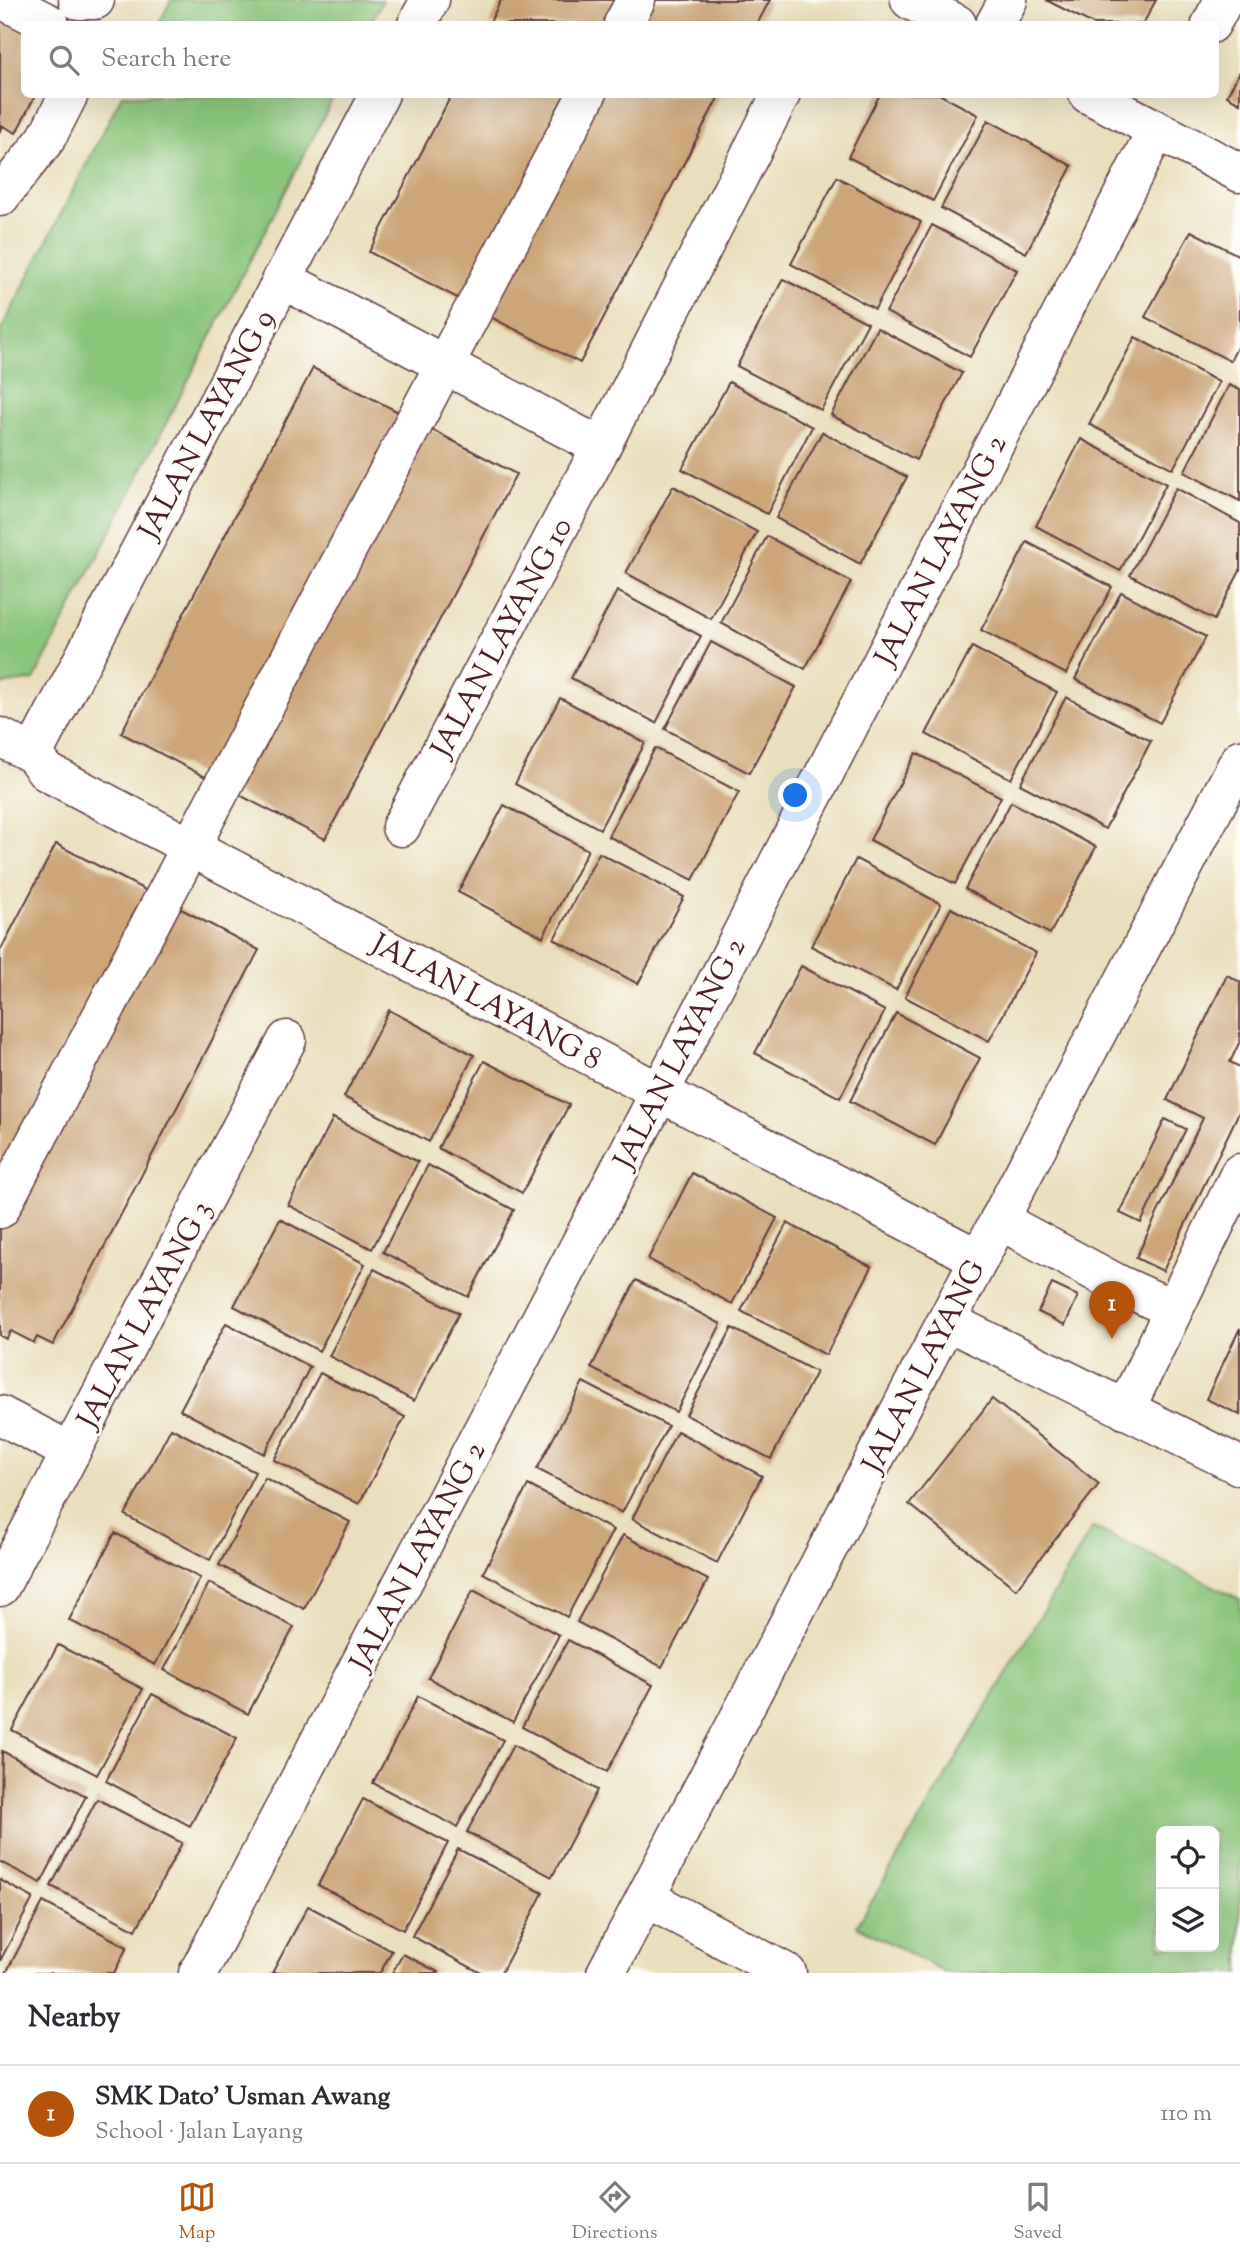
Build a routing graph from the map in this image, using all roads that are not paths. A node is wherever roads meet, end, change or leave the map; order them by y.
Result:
1 (3, 0) edge
2 (78, 0) edge
3 (95, 0) edge
4 (430, 0) edge
5 (636, 0) edge
6 (910, 0) edge
7 (1008, 0) edge
8 (1224, 0) edge
9 (44, 21) edge
10 (419, 21) edge
11 (626, 21) edge
12 (951, 21) edge
13 (997, 21) edge
14 (1213, 21) edge
15 (66, 98) edge
16 (378, 98) edge
17 (585, 98) edge
18 (778, 98) edge
19 (1095, 98) edge
20 (1156, 131) junction
21 (14, 158) edge
22 (1240, 173) edge
23 (0, 197) edge
24 (282, 279) junction
25 (445, 365) junction
26 (601, 447) junction
27 (16, 745) edge
28 (1240, 759) edge
29 (401, 827) dead end
30 (191, 847) junction
31 (287, 1040) dead end
32 (660, 1092) junction
33 (1240, 1173) edge
34 (0, 1209) edge
35 (999, 1220) junction
36 (979, 1259) junction
37 (1172, 1309) junction
38 (947, 1321) junction
39 (1125, 1410) junction
40 (0, 1415) edge
41 (71, 1452) junction
42 (1240, 1466) edge
43 (0, 1587) edge
44 (646, 1898) junction
45 (198, 1973) edge
46 (606, 1973) edge
47 (787, 1973) edge

1 - 9 street
2 - 3 street
4 - 10 street
5 - 11 street
6 - 12 street
7 - 13 street
8 - 14 street
15 - 21 street
16 - 24 street, JALAN LAYANG 9
17 - 25 street
18 - 26 street, JALAN LAYANG 10
19 - 20 street
20 - 22 street
20 - 32 street, JALAN LAYANG 2
21 - 23 street
24 - 25 street
24 - 27 street, JALAN LAYANG 9
25 - 26 street
25 - 30 street
26 - 29 street, JALAN LAYANG 10
27 - 30 street, JALAN LAYANG 8
28 - 35 street, JALAN LAYANG
30 - 32 street, JALAN LAYANG 8
30 - 34 street
31 - 41 street, JALAN LAYANG 3
32 - 36 street, JALAN LAYANG 8
32 - 45 street, JALAN LAYANG 2
33 - 37 street
35 - 36 street, JALAN LAYANG
35 - 37 street
36 - 38 street, JALAN LAYANG
37 - 39 street
38 - 39 street
38 - 44 street, JALAN LAYANG
39 - 42 street
40 - 41 street
41 - 43 street, JALAN LAYANG 3
44 - 46 street, JALAN LAYANG
44 - 47 street

